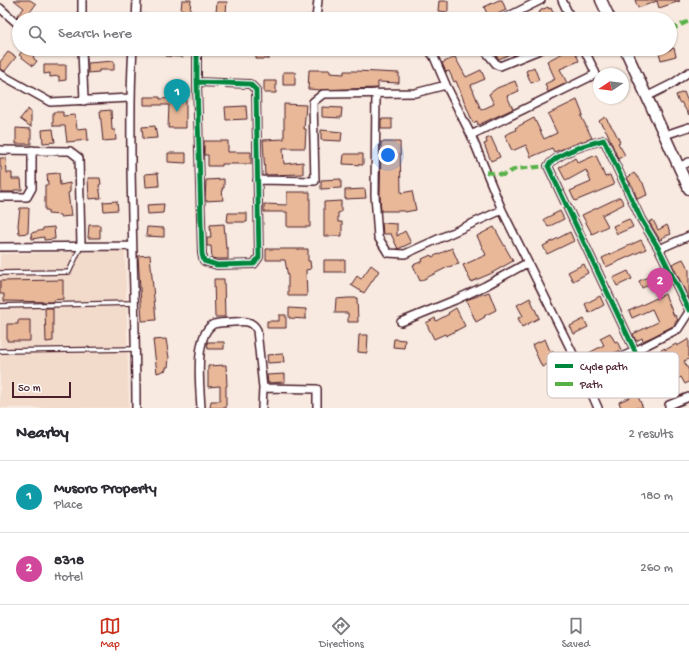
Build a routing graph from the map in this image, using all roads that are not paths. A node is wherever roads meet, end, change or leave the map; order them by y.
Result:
1 (82, 0) edge
2 (137, 0) edge
3 (318, 0) edge
4 (541, 0) edge
5 (562, 0) edge
6 (601, 0) edge
7 (0, 8) edge
8 (82, 12) edge
9 (136, 12) edge
10 (317, 12) edge
11 (517, 12) edge
12 (568, 12) edge
13 (607, 12) edge
14 (12, 19) edge
15 (82, 56) edge
16 (133, 56) edge
17 (198, 56) edge
18 (433, 56) edge
19 (490, 56) edge
20 (525, 56) edge
21 (587, 56) edge
22 (627, 56) edge
23 (689, 72) edge
24 (1, 77) edge
25 (197, 82) junction
26 (446, 85) junction
27 (376, 94) junction
28 (646, 97) junction
29 (130, 98) junction
30 (84, 101) junction
31 (689, 127) edge
32 (665, 135) junction
33 (472, 136) junction
34 (0, 150) edge
35 (32, 150) junction
36 (689, 162) edge
37 (679, 167) junction
38 (257, 180) junction
39 (689, 189) edge
40 (0, 197) edge
41 (502, 210) junction
42 (689, 236) edge
43 (81, 246) junction
44 (132, 246) junction
45 (0, 248) edge
46 (659, 249) junction
47 (527, 262) junction
48 (0, 273) edge
49 (134, 303) junction
50 (0, 306) edge
51 (689, 311) edge
52 (401, 322) dead end
53 (0, 350) edge
54 (136, 350) junction
55 (636, 351) joint
56 (572, 352) edge
57 (262, 388) junction
58 (689, 397) edge
59 (594, 398) edge
60 (136, 408) edge
61 (200, 408) edge
62 (262, 408) edge
63 (317, 408) edge
64 (598, 408) edge
65 (670, 408) edge

1 - 8 street
2 - 9 street
3 - 10 street
4 - 11 street
5 - 12 street
6 - 13 main road
7 - 14 street
15 - 30 street
16 - 29 street
17 - 25 street
18 - 26 street
19 - 20 street
21 - 33 street
22 - 28 main road
23 - 28 street
24 - 30 street
25 - 38 street
25 - 38 street
26 - 27 street
26 - 33 street
27 - 38 street
27 - 41 street
28 - 32 main road
29 - 30 street
29 - 44 street
31 - 32 street
32 - 37 main road
33 - 41 street
34 - 35 street
35 - 40 street
35 - 43 street
36 - 37 street
37 - 39 main road
41 - 47 street
42 - 46 street
43 - 44 street
43 - 45 street
43 - 48 lane
44 - 49 street
46 - 51 street
46 - 55 street
47 - 52 street
47 - 56 street
49 - 50 lane
49 - 54 street
51 - 55 street
53 - 54 lane
54 - 60 street
57 - 61 street
57 - 62 street
57 - 63 street
58 - 65 street
59 - 64 street

